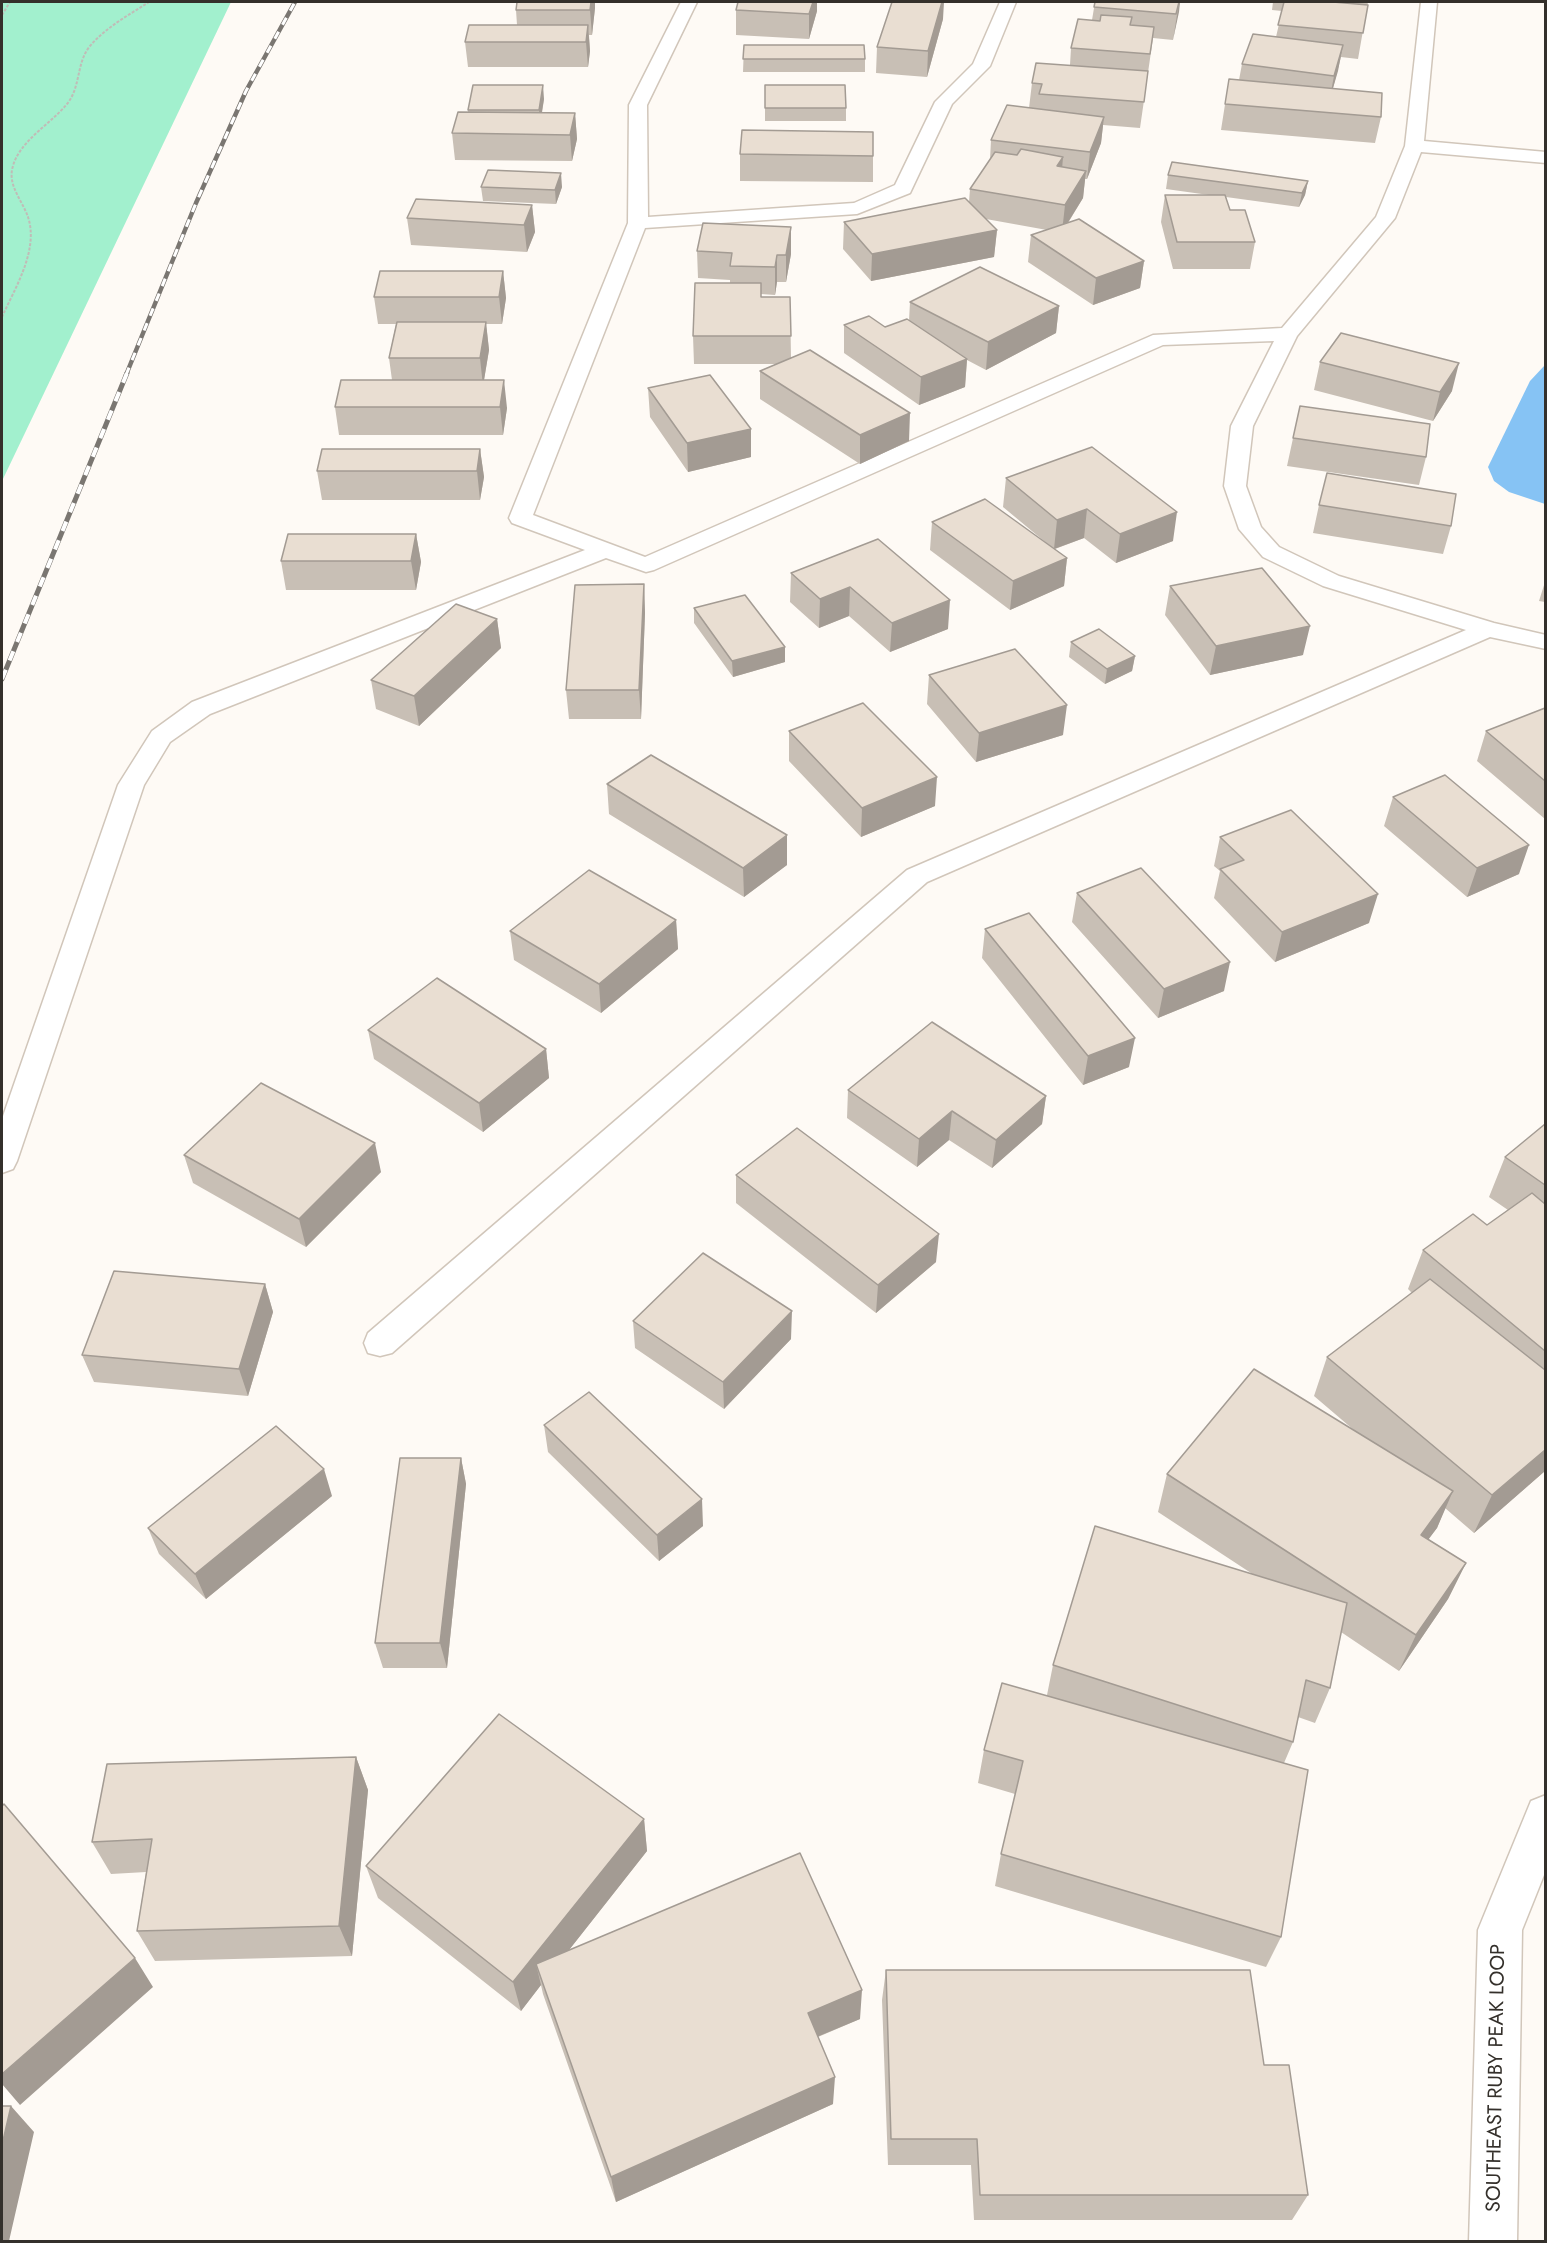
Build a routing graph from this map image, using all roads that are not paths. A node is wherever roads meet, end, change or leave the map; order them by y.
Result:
1 (689, 2) edge
2 (1008, 2) edge
3 (1429, 2) edge
4 (1414, 146) junction
5 (1545, 158) edge
6 (638, 224) junction
7 (1288, 334) junction
8 (606, 550) junction
9 (1488, 629) junction
10 (1545, 642) edge
11 (2, 1161) edge
12 (380, 1343) dead end
13 (1545, 1815) edge
14 (1493, 2241) edge

1 - 6 lane
2 - 6 lane
3 - 4 lane
4 - 5 lane
4 - 7 lane
6 - 8 lane
7 - 8 lane
7 - 9 lane
8 - 11 lane
9 - 10 lane
9 - 12 lane
13 - 14 street, SOUTHEAST RUBY PEAK LOOP

